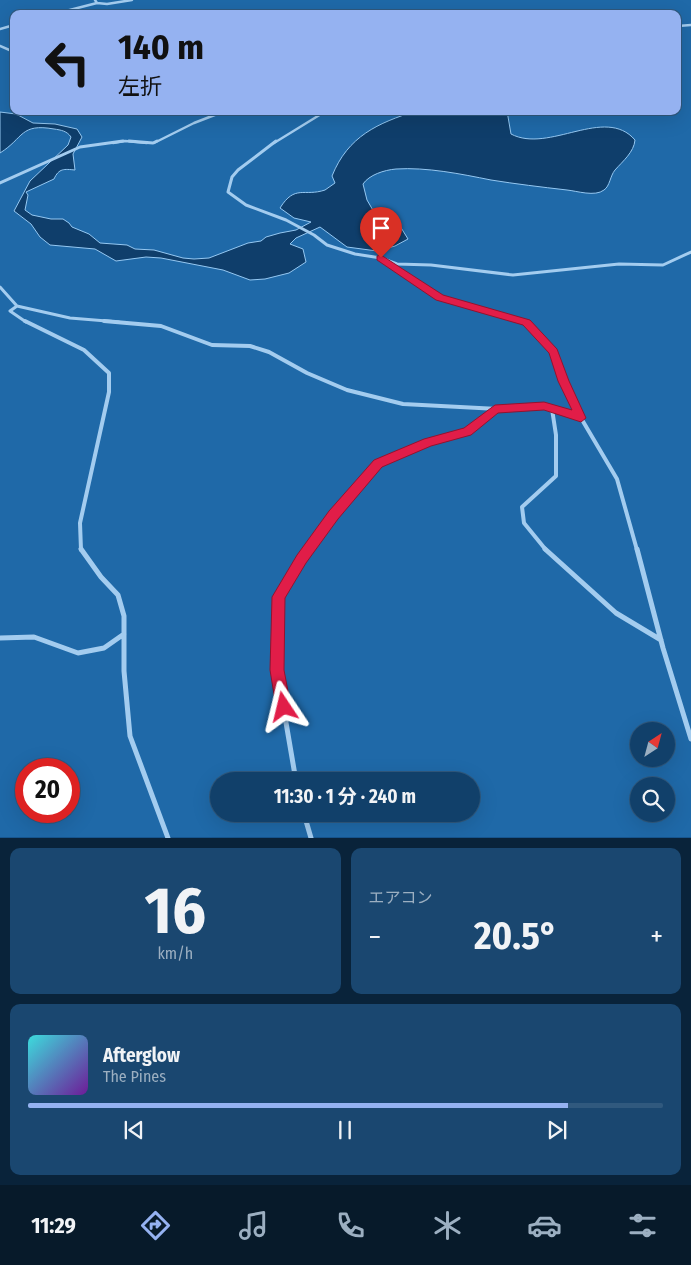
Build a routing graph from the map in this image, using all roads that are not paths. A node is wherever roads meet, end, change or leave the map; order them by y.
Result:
1 (95, 0) edge
2 (132, 0) edge
3 (97, 3) junction
4 (70, 10) edge
5 (215, 115) edge
6 (319, 115) edge
7 (0, 183) edge
8 (691, 252) edge
9 (381, 258) junction
10 (0, 287) edge
11 (17, 306) junction
12 (495, 409) junction
13 (552, 409) junction
14 (581, 418) junction
15 (124, 634) junction
16 (0, 638) edge
17 (661, 640) junction
18 (691, 739) edge
19 (294, 772) edge
20 (306, 822) edge
21 (168, 838) edge
22 (311, 838) edge

1 - 3 lane
2 - 3 lane
3 - 4 lane
5 - 7 lane
6 - 9 lane
8 - 9 lane
9 - 14 lane
10 - 11 lane
11 - 12 lane
11 - 15 lane
12 - 13 lane
12 - 19 lane
13 - 14 lane
13 - 17 lane
14 - 17 lane
15 - 16 lane
15 - 21 lane
17 - 18 lane
20 - 22 lane

